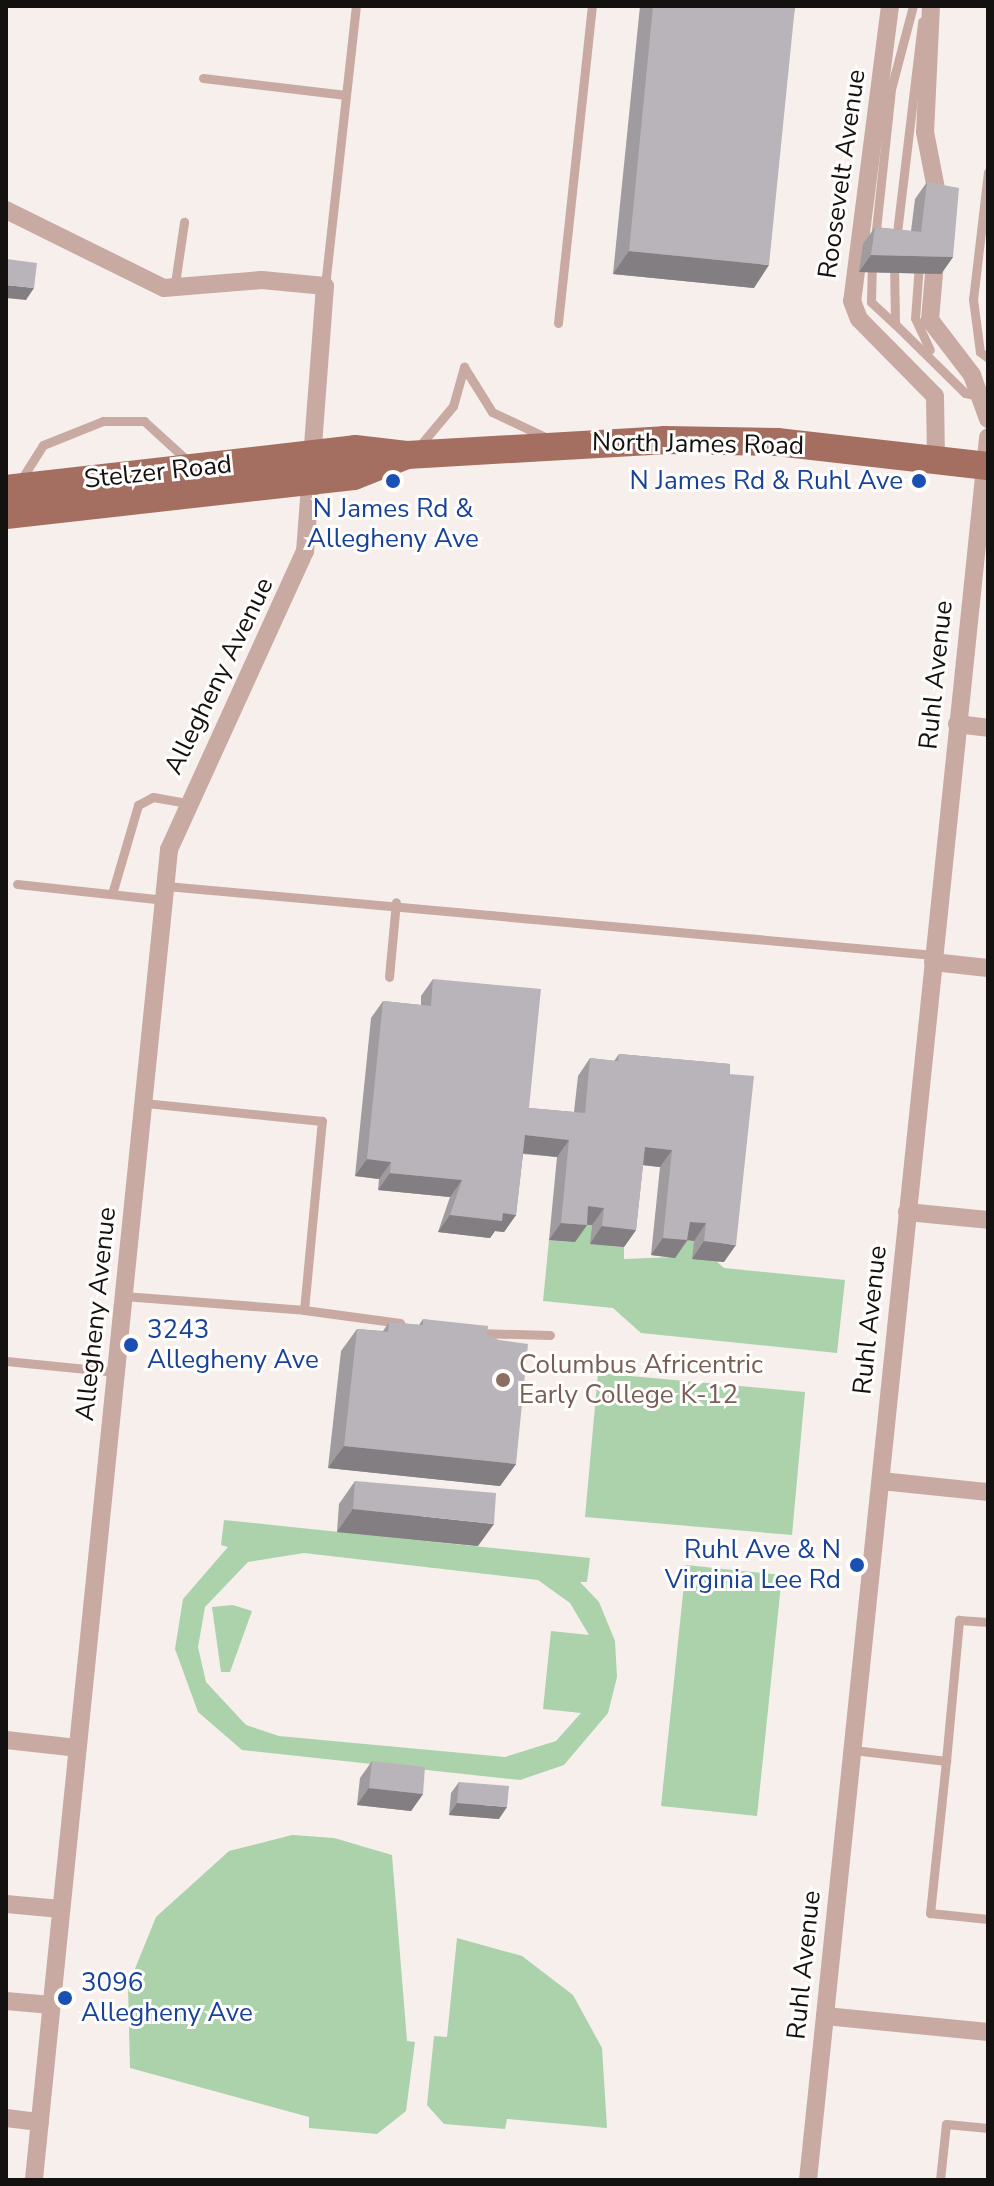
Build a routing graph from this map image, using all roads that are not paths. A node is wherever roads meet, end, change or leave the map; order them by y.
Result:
1 (356, 6) edge
2 (592, 6) edge
3 (890, 6) edge
4 (913, 6) edge
5 (923, 6) edge
6 (931, 6) edge
7 (203, 78) dead end
8 (346, 95) junction
9 (925, 132) junction
10 (988, 172) edge
11 (6, 210) edge
12 (925, 215) edge
13 (184, 222) dead end
14 (922, 243) edge
15 (325, 286) junction
16 (174, 290) junction
17 (558, 323) dead end
18 (895, 324) junction
19 (934, 356) junction
20 (988, 358) edge
21 (982, 397) junction
22 (988, 419) edge
23 (988, 437) edge
24 (555, 442) junction
25 (410, 454) junction
26 (936, 460) junction
27 (988, 466) edge
28 (194, 467) junction
29 (308, 468) junction
30 (11, 488) edge
31 (6, 515) edge
32 (984, 516) edge
33 (957, 724) junction
34 (988, 728) edge
35 (187, 803) junction
36 (17, 884) dead end
37 (166, 893) junction
38 (112, 894) junction
39 (396, 902) junction
40 (933, 958) junction
41 (988, 968) edge
42 (389, 977) dead end
43 (146, 1103) junction
44 (907, 1212) junction
45 (988, 1220) edge
46 (124, 1296) junction
47 (304, 1310) junction
48 (416, 1326) edge
49 (458, 1330) edge
50 (550, 1335) dead end
51 (6, 1361) edge
52 (116, 1372) junction
53 (881, 1481) junction
54 (988, 1492) edge
55 (988, 1622) edge
56 (6, 1740) edge
57 (77, 1748) junction
58 (853, 1750) junction
59 (946, 1761) junction
60 (6, 1904) edge
61 (61, 1909) junction
62 (988, 1919) edge
63 (6, 2001) edge
64 (51, 2005) junction
65 (825, 2016) junction
66 (988, 2032) edge
67 (6, 2118) edge
68 (40, 2122) junction
69 (988, 2128) edge
70 (34, 2180) edge
71 (808, 2180) edge
72 (940, 2180) edge

1 - 8 lane
2 - 17 lane
3 - 26 street, Roosevelt Avenue
4 - 18 lane
5 - 18 lane
6 - 9 street
7 - 8 lane
8 - 15 lane
9 - 12 lane
9 - 21 street
10 - 20 lane
11 - 16 street
13 - 16 lane
14 - 19 lane
15 - 16 street
15 - 29 street
18 - 19 lane
19 - 21 lane
21 - 22 street
23 - 27 street
24 - 25 main road, North James Road
24 - 25 lane
24 - 26 main road, North James Road
25 - 29 main road, North James Road
26 - 27 main road, North James Road
27 - 32 street, Ruhl Avenue
28 - 29 main road, Stelzer Road
28 - 30 main road, Stelzer Road
28 - 30 lane
29 - 31 main road, Stelzer Road
29 - 35 street, Allegheny Avenue
32 - 33 street, Ruhl Avenue
33 - 34 street
33 - 40 street, Ruhl Avenue
35 - 37 street, Allegheny Avenue
35 - 38 lane
36 - 38 lane
37 - 38 lane
37 - 39 lane
37 - 43 street, Allegheny Avenue
39 - 40 lane
39 - 42 lane
40 - 41 street
40 - 44 street, Ruhl Avenue
43 - 46 street, Allegheny Avenue
43 - 47 lane
44 - 45 street
44 - 53 street, Ruhl Avenue
46 - 47 lane
46 - 52 street, Allegheny Avenue
47 - 48 lane
49 - 50 lane
51 - 52 lane
52 - 57 street, Allegheny Avenue
53 - 54 street
53 - 58 street, Ruhl Avenue
55 - 59 lane
56 - 57 street
57 - 61 street, Allegheny Avenue
58 - 59 lane
58 - 65 street, Ruhl Avenue
59 - 62 lane
60 - 61 street
61 - 64 street, Allegheny Avenue
63 - 64 street
64 - 68 street, Allegheny Avenue
65 - 66 street
65 - 71 street, Ruhl Avenue
67 - 68 street
68 - 70 street, Allegheny Avenue
69 - 72 lane

